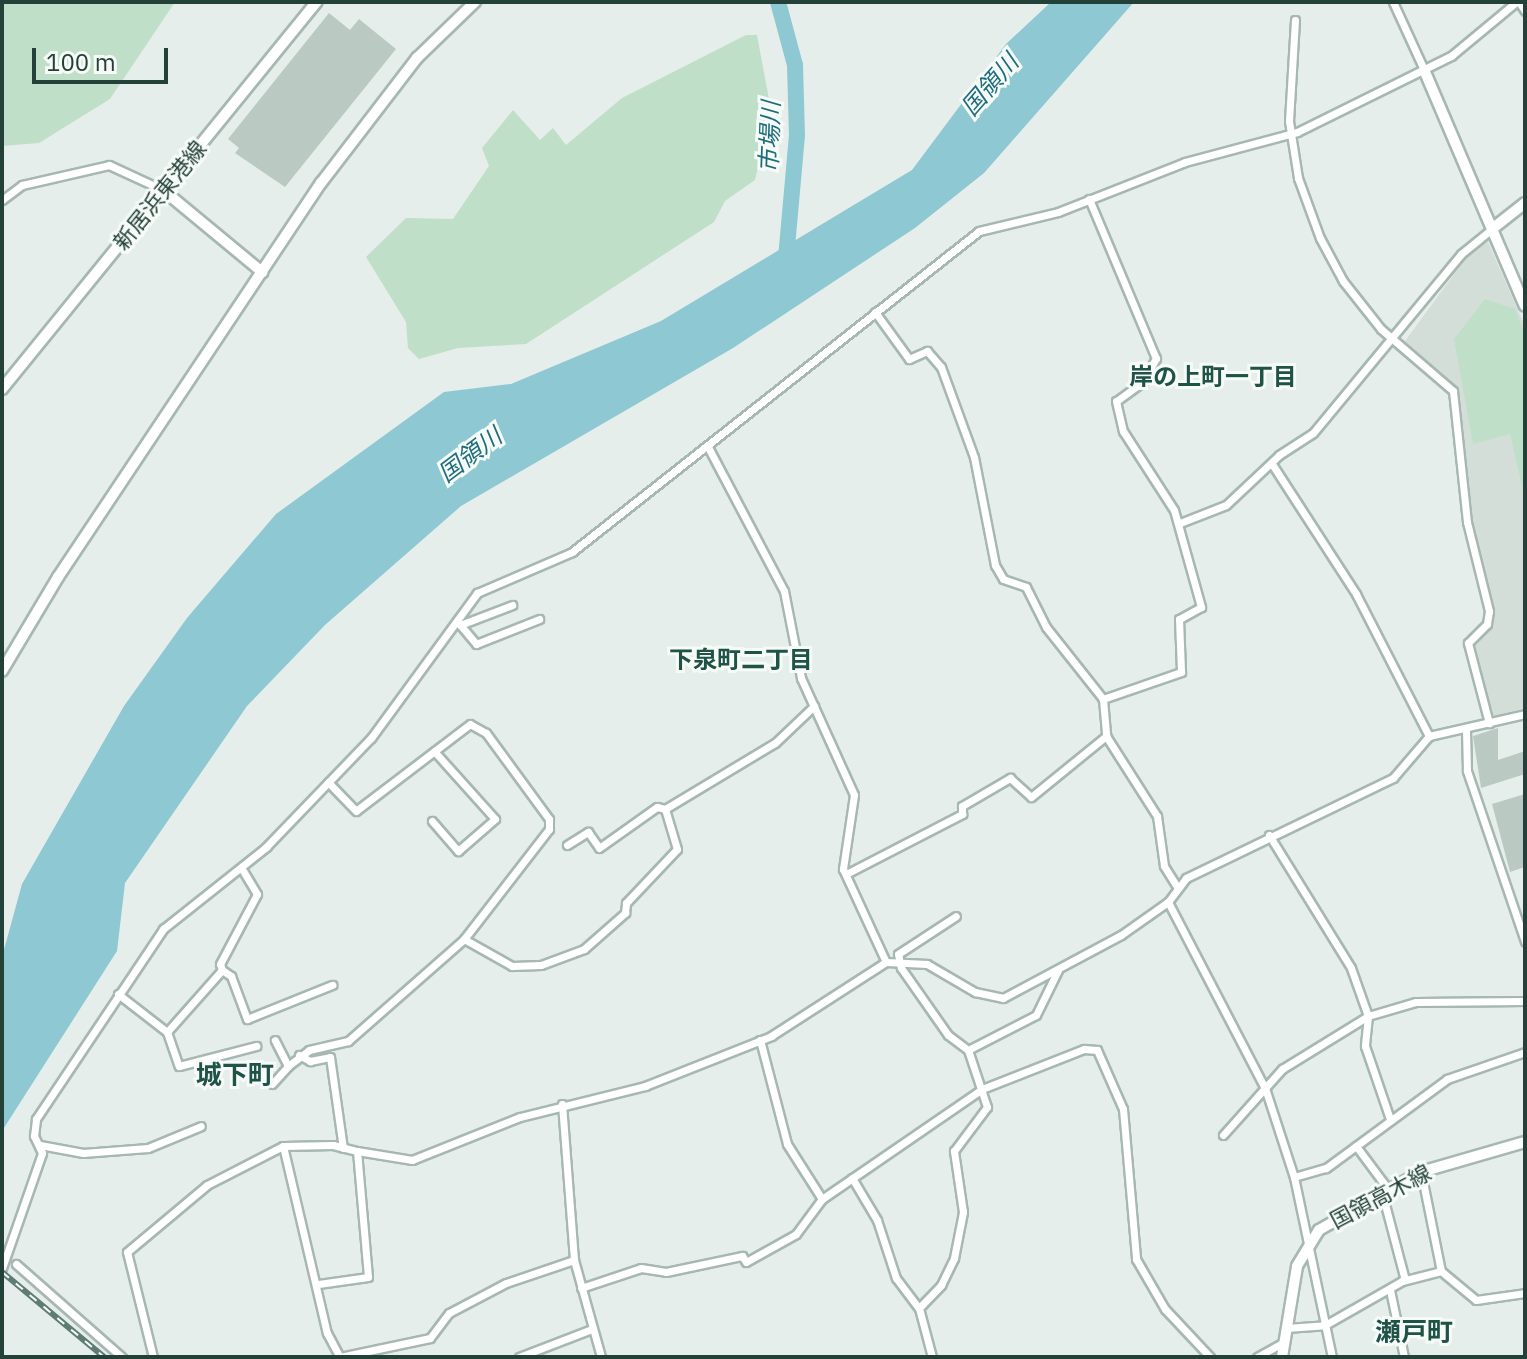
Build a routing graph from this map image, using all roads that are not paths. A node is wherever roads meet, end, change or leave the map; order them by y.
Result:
1 (317, 2) edge
2 (475, 2) edge
3 (1393, 2) edge
4 (1517, 2) edge
5 (1525, 11) edge
6 (1295, 20) dead end
7 (1425, 72) junction
8 (1290, 134) junction
9 (163, 190) junction
10 (1089, 199) junction
11 (2, 200) edge
12 (1525, 203) edge
13 (1492, 229) junction
14 (262, 272) junction
15 (1525, 306) edge
16 (875, 312) junction
17 (1392, 339) junction
18 (2, 389) edge
19 (708, 447) junction
20 (1272, 464) junction
21 (1180, 523) junction
22 (512, 605) dead end
23 (539, 619) dead end
24 (459, 623) junction
25 (2, 671) edge
26 (1103, 699) junction
27 (814, 706) junction
28 (1525, 714) edge
29 (1489, 723) junction
30 (1466, 730) junction
31 (1106, 736) junction
32 (1429, 736) junction
33 (434, 751) junction
34 (328, 782) junction
35 (665, 809) junction
36 (432, 821) dead end
37 (1269, 835) junction
38 (567, 845) dead end
39 (242, 869) junction
40 (846, 874) junction
41 (1177, 887) junction
42 (1168, 902) junction
43 (956, 916) dead end
44 (464, 939) junction
45 (1525, 941) edge
46 (898, 961) junction
47 (886, 962) junction
48 (222, 970) junction
49 (1058, 970) junction
50 (332, 985) dead end
51 (118, 994) junction
52 (1525, 1001) edge
53 (1368, 1016) junction
54 (167, 1032) junction
55 (275, 1040) dead end
56 (760, 1040) junction
57 (256, 1046) dead end
58 (968, 1050) junction
59 (1525, 1052) edge
60 (299, 1055) junction
61 (288, 1066) junction
62 (272, 1084) dead end
63 (1265, 1088) junction
64 (982, 1089) junction
65 (562, 1104) junction
66 (1390, 1119) junction
67 (201, 1126) dead end
68 (1223, 1135) dead end
69 (1525, 1142) edge
70 (40, 1145) junction
71 (283, 1146) junction
72 (1356, 1146) junction
73 (343, 1148) junction
74 (357, 1151) junction
75 (1421, 1172) junction
76 (1294, 1177) junction
77 (852, 1178) junction
78 (1385, 1191) junction
79 (822, 1199) junction
80 (1306, 1247) junction
81 (574, 1260) junction
82 (16, 1264) dead end
83 (2, 1268) edge
84 (1441, 1271) junction
85 (1405, 1280) junction
86 (318, 1284) junction
87 (581, 1288) junction
88 (1390, 1290) junction
89 (1525, 1293) edge
90 (919, 1308) junction
91 (1325, 1325) junction
92 (1286, 1328) junction
93 (592, 1329) junction
94 (1284, 1342) junction
95 (122, 1357) edge
96 (153, 1357) edge
97 (519, 1357) edge
98 (601, 1357) edge
99 (932, 1357) edge
100 (1210, 1357) edge
101 (1257, 1357) edge
102 (1282, 1357) edge
103 (1332, 1357) edge
104 (1404, 1357) edge

1 - 9 street, 新居浜東港線
2 - 14 street
3 - 7 street
4 - 5 street
4 - 7 street
6 - 8 street
7 - 8 street
7 - 13 street
8 - 10 street
8 - 17 street
9 - 11 street
9 - 14 street
9 - 18 street, 新居浜東港線
10 - 16 street
10 - 21 street
12 - 13 street
13 - 15 street
13 - 17 street
14 - 25 street
16 - 19 street
16 - 26 street
17 - 20 street
17 - 29 street
19 - 24 street
19 - 27 street
20 - 21 street
20 - 32 street
21 - 26 street
22 - 24 street
23 - 24 street
24 - 34 street
26 - 31 street
27 - 35 street
27 - 40 street
28 - 29 street
29 - 30 street
30 - 32 street
30 - 45 street
31 - 40 street
31 - 41 street
32 - 37 street
33 - 34 street
33 - 36 street
33 - 44 street
34 - 39 street
35 - 38 street
35 - 44 street
37 - 41 street
37 - 53 street
39 - 48 street
39 - 51 street
40 - 47 street
41 - 42 street
42 - 49 street
42 - 63 street
43 - 46 street
44 - 60 street
46 - 47 street
46 - 49 street
46 - 58 street
47 - 56 street
48 - 50 street
48 - 54 street
49 - 58 street
51 - 54 street
51 - 70 street
52 - 53 street
53 - 63 street
53 - 66 street
54 - 57 street
55 - 61 street
56 - 65 street
56 - 79 street
58 - 64 street
59 - 66 street
60 - 61 street
60 - 73 street
61 - 62 street
63 - 68 street
63 - 76 street
64 - 77 street
64 - 90 street
64 - 100 street
65 - 74 street
65 - 81 street
66 - 72 street
67 - 70 street
69 - 75 street, 国領高木線
70 - 83 street
71 - 73 street
71 - 86 street
71 - 96 street
72 - 76 street
72 - 78 street
73 - 74 street
74 - 86 street
75 - 78 street, 国領高木線
75 - 84 street
76 - 80 street
77 - 79 street
77 - 90 street
78 - 80 street, 国領高木線
78 - 85 street
79 - 87 street
80 - 91 street
80 - 92 street
81 - 86 street
81 - 87 street
82 - 95 street
84 - 85 street
84 - 89 street
85 - 88 street
87 - 93 street
88 - 91 street
88 - 104 street
90 - 99 street
91 - 92 street
91 - 103 street
92 - 94 street
93 - 97 street
93 - 98 street
94 - 101 street
94 - 102 street

